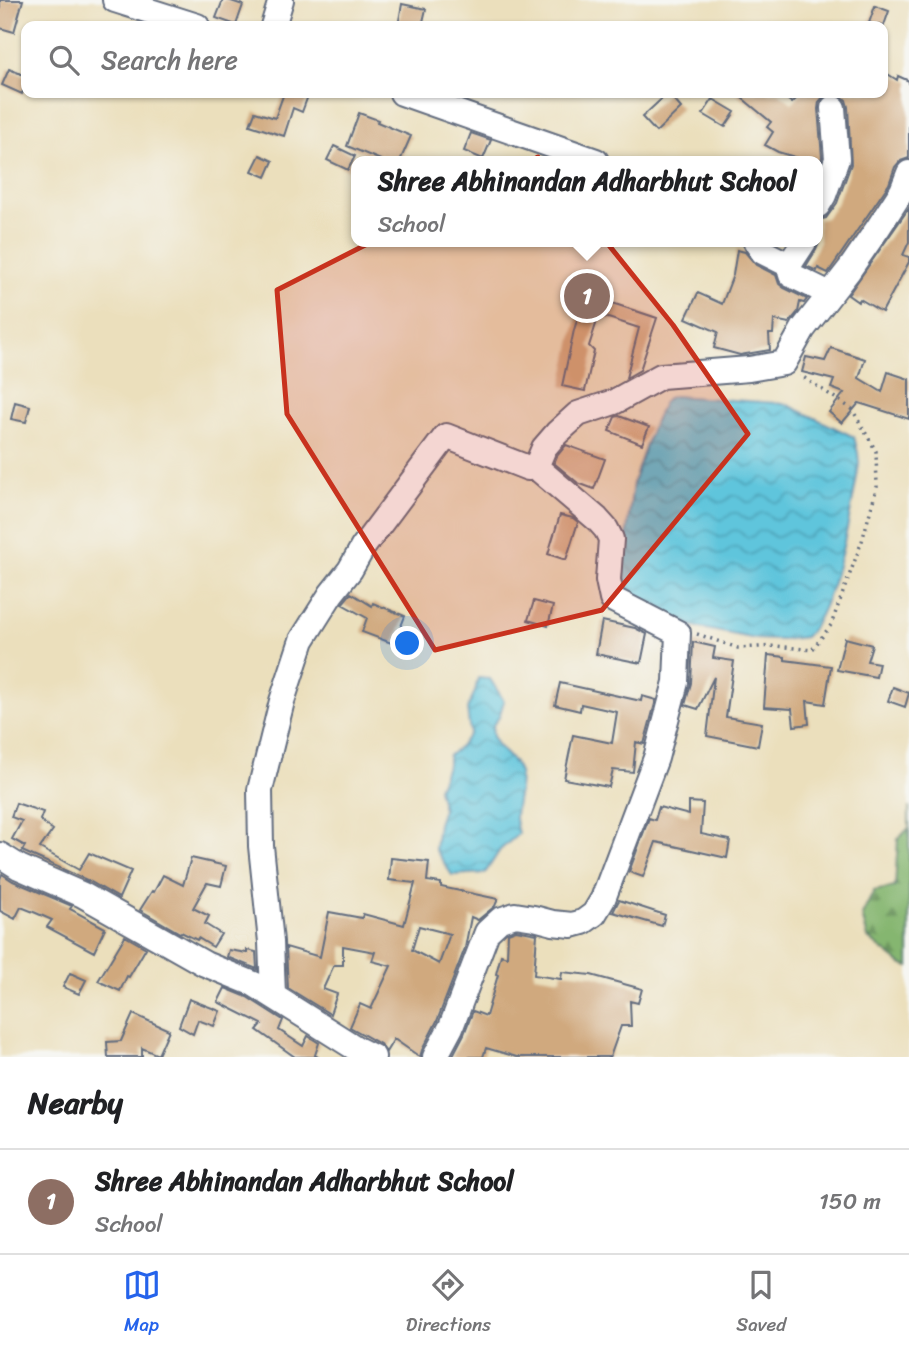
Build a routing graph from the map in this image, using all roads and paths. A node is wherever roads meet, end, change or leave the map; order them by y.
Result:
1 (115, 0) edge
2 (281, 0) edge
3 (181, 21) edge
4 (275, 21) edge
5 (416, 98) edge
6 (834, 108) dead end
7 (582, 156) edge
8 (909, 173) edge
9 (823, 197) edge
10 (759, 247) edge
11 (801, 247) edge
12 (789, 265) junction
13 (830, 294) junction
14 (783, 363) junction
15 (536, 467) junction
16 (678, 633) junction
17 (0, 855) edge
18 (273, 995) junction
19 (361, 1054) edge
20 (435, 1057) edge

1 - 3 street
2 - 4 street
5 - 7 street
6 - 9 street
8 - 13 street
10 - 12 street
11 - 12 street
12 - 13 street
13 - 14 street
14 - 15 street
14 - 16 path
15 - 16 street
15 - 18 street
16 - 20 street
17 - 18 street
18 - 19 street

